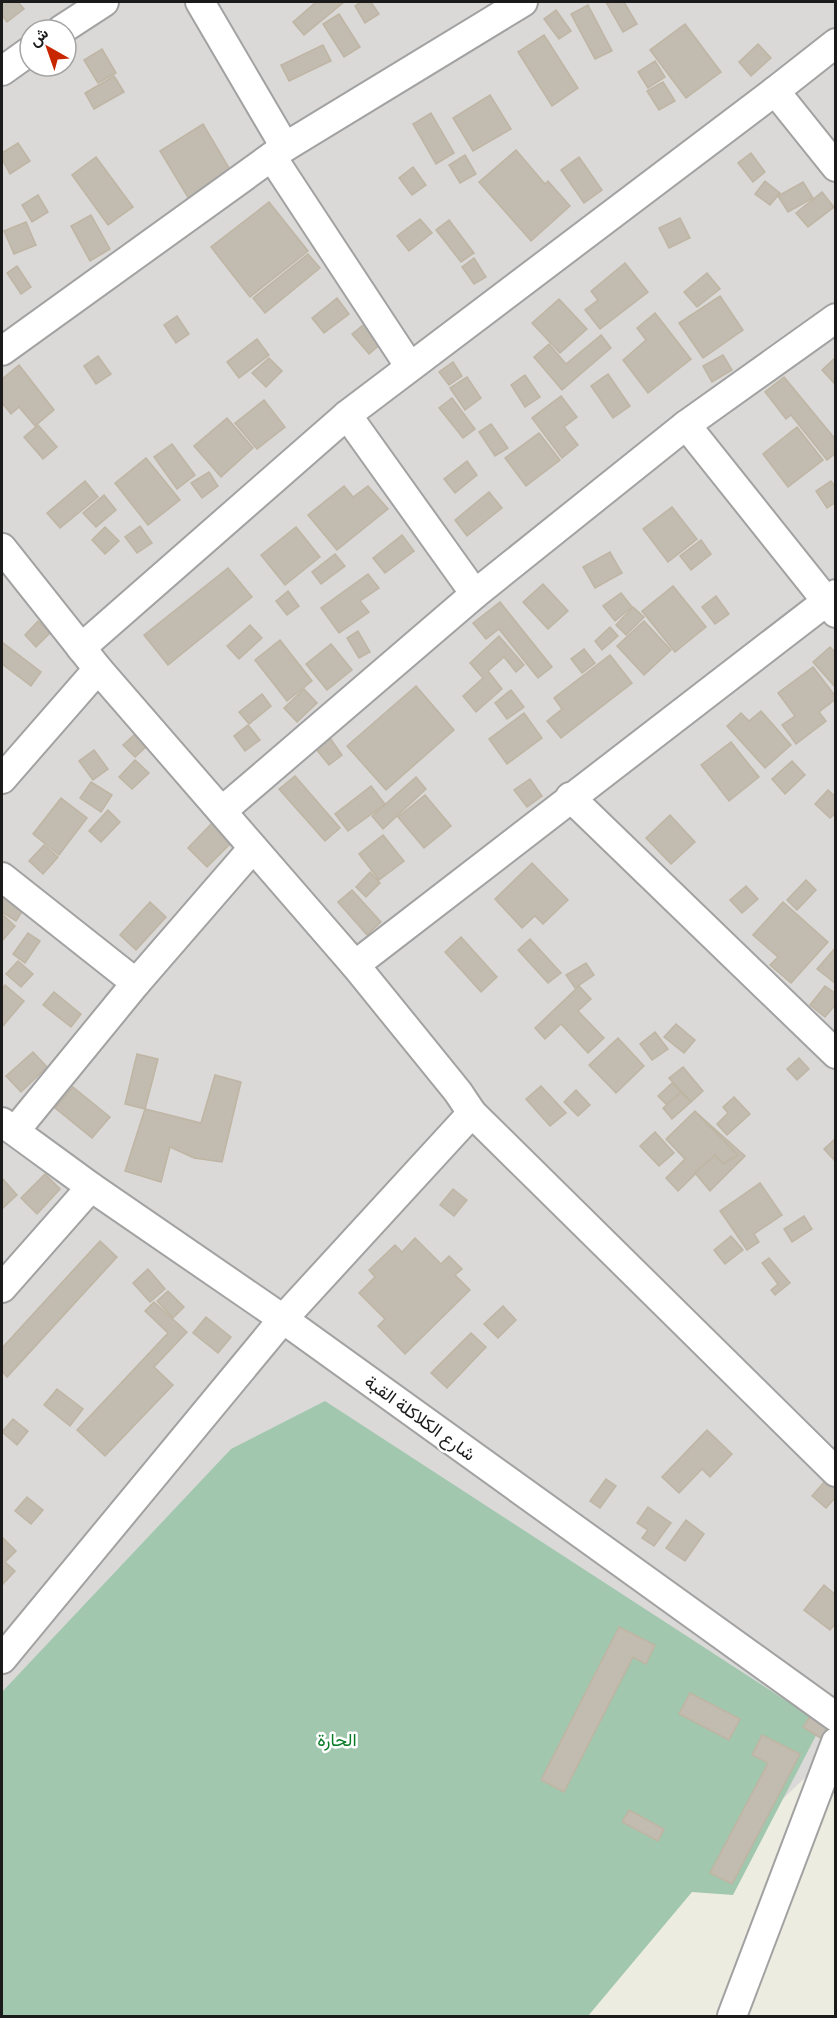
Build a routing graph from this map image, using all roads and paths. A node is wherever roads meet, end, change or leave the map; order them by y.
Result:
1 (104, 2) edge
2 (200, 2) edge
3 (523, 2) edge
4 (78, 19) edge
5 (836, 43) edge
6 (18, 59) edge
7 (2, 70) edge
8 (775, 91) junction
9 (279, 152) junction
10 (836, 167) edge
11 (836, 318) edge
12 (2, 351) edge
13 (410, 367) junction
14 (347, 415) junction
15 (686, 425) junction
16 (2, 548) edge
17 (475, 594) junction
18 (832, 603) edge
19 (89, 658) junction
20 (2, 779) edge
21 (570, 797) junction
22 (222, 811) junction
23 (253, 848) junction
24 (2, 877) edge
25 (355, 965) junction
26 (136, 983) junction
27 (836, 1054) edge
28 (471, 1113) junction
29 (8, 1126) edge
30 (91, 1187) junction
31 (2, 1288) edge
32 (283, 1319) junction
33 (836, 1472) edge
34 (2, 1659) edge
35 (836, 1717) edge
36 (836, 1742) edge
37 (732, 2016) edge

1 - 4 street
2 - 9 street
3 - 9 street
5 - 8 street
6 - 7 street
8 - 10 street
8 - 13 street
9 - 12 street
9 - 13 street
11 - 15 street
13 - 14 street
14 - 17 street
14 - 19 street
15 - 17 street
15 - 18 street
16 - 19 street
17 - 22 street
18 - 21 street
19 - 20 street
19 - 22 street
21 - 25 street
21 - 27 street
22 - 23 street
23 - 25 street
23 - 26 street
24 - 26 street
25 - 28 street
26 - 29 street
28 - 32 street
28 - 33 street
29 - 30 street, شارع الكلاكلة القبة
30 - 31 street
30 - 32 street, شارع الكلاكلة القبة
32 - 34 street
32 - 35 street, شارع الكلاكلة القبة
36 - 37 street

